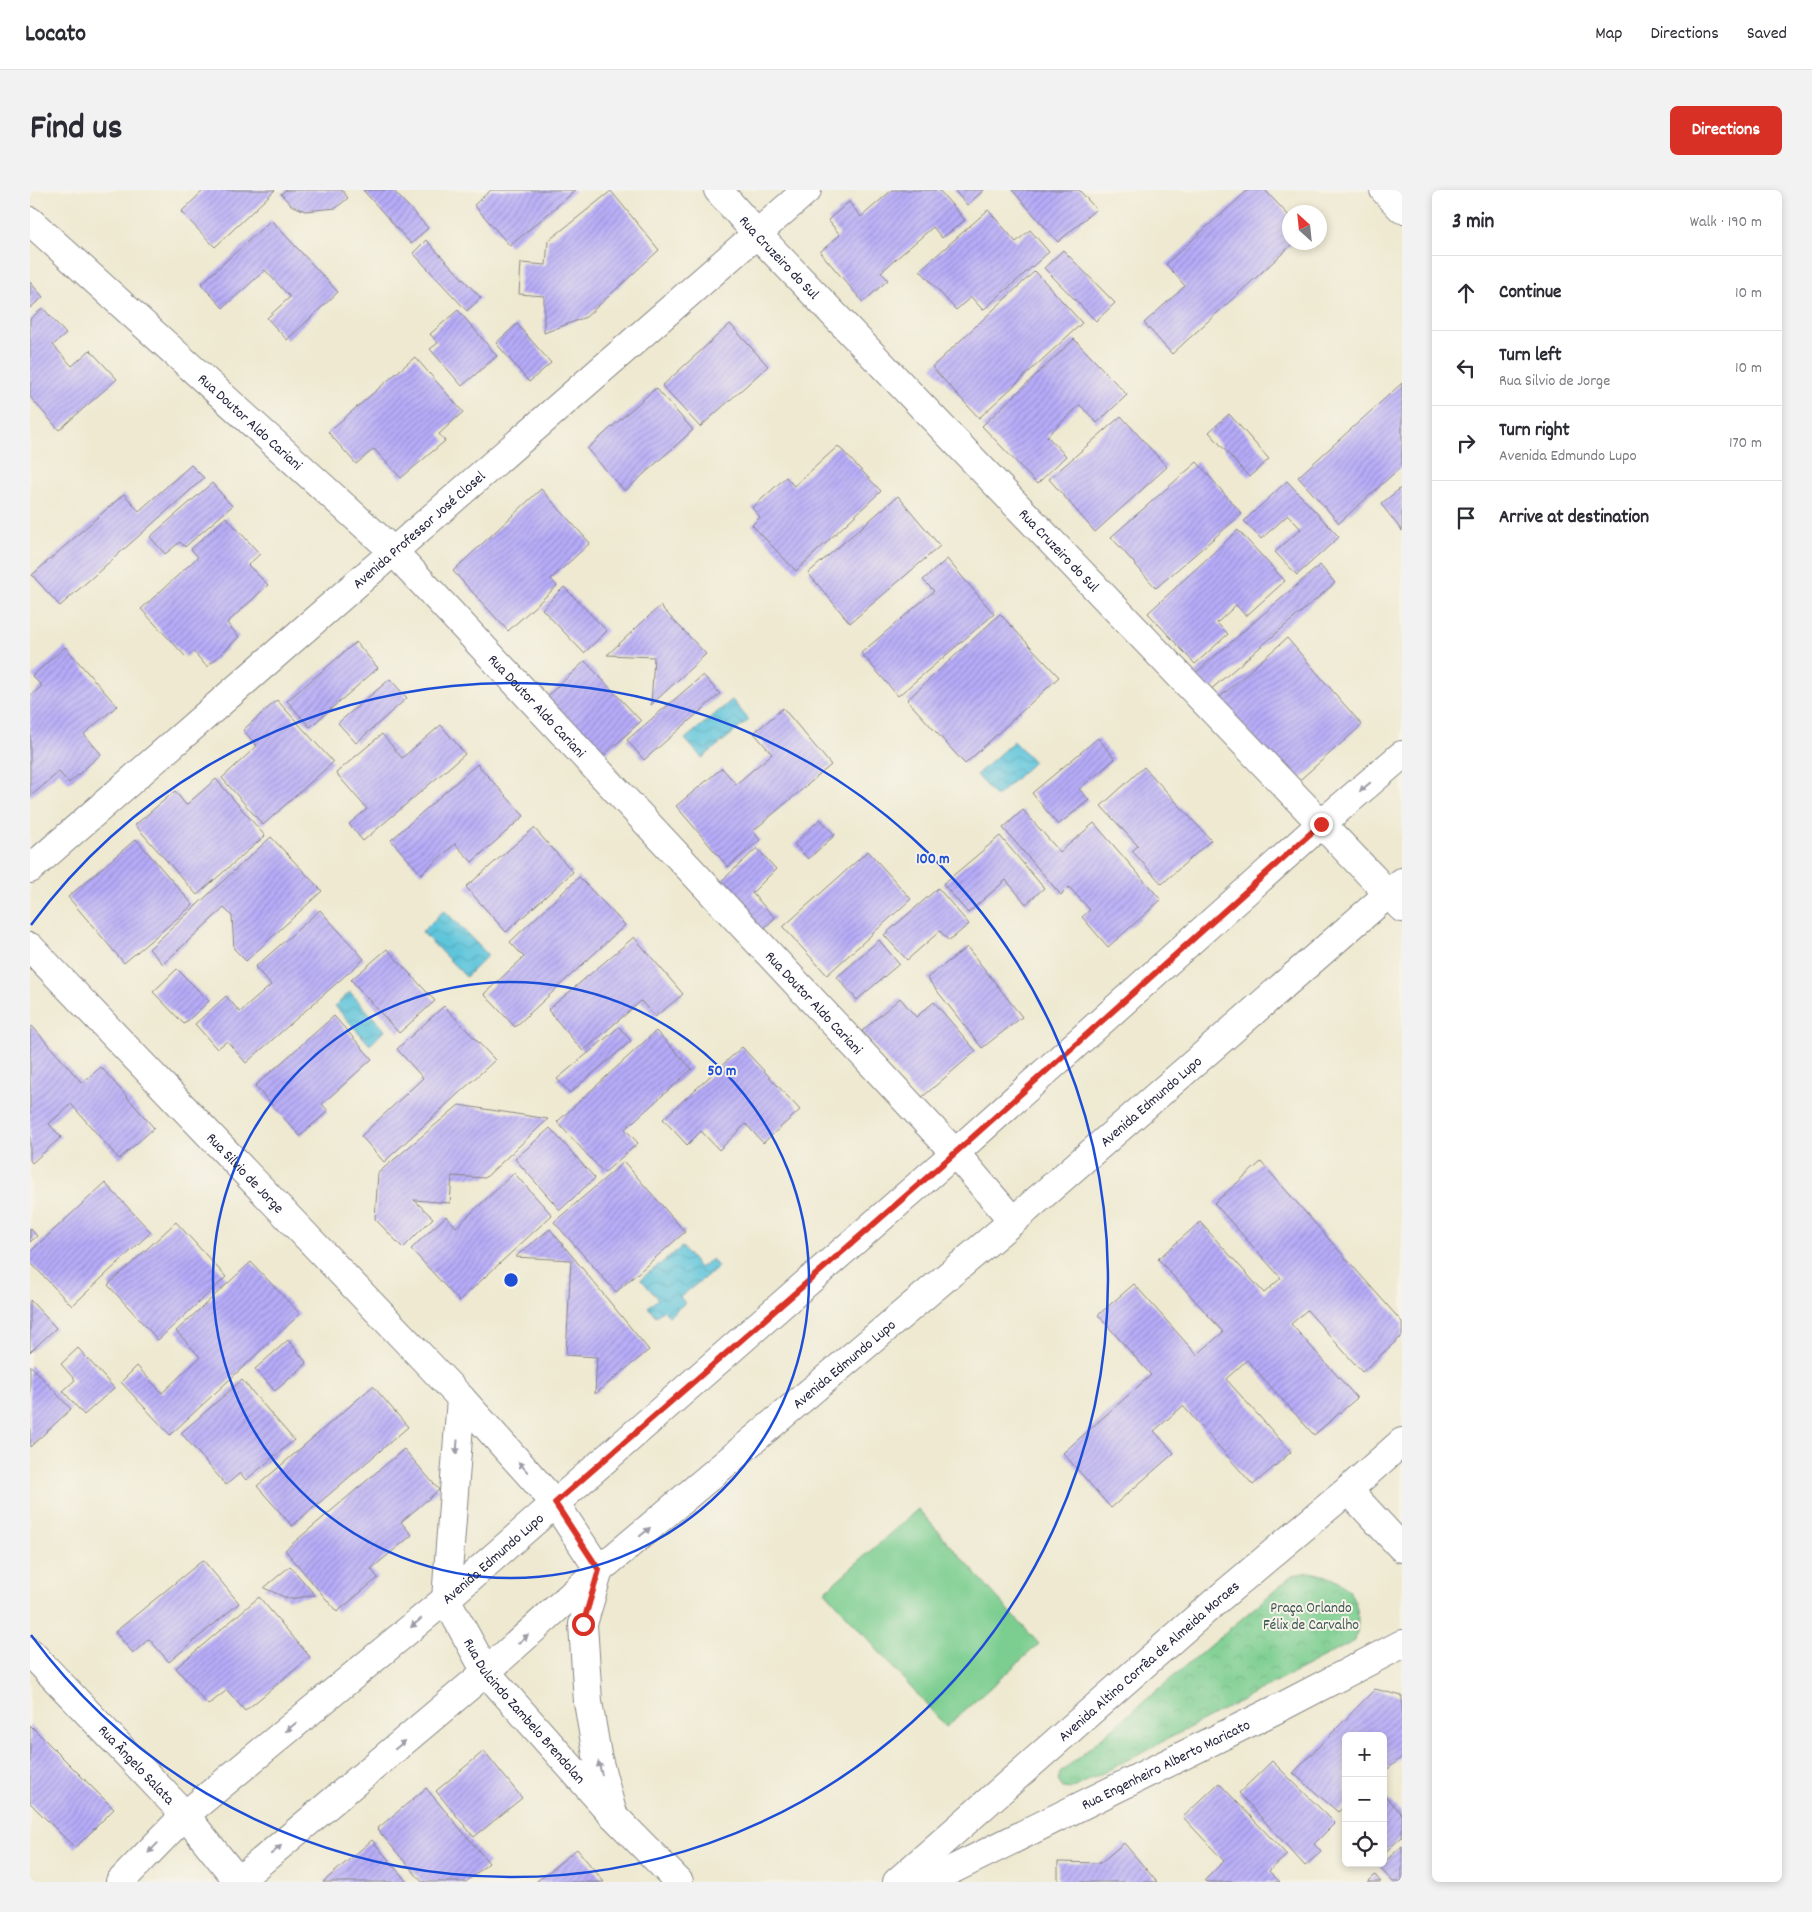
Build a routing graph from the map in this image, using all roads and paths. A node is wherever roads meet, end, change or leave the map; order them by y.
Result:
1 (718, 190) edge
2 (807, 190) edge
3 (1384, 190) edge
4 (1402, 209) edge
5 (30, 221) edge
6 (757, 234) junction
7 (393, 552) junction
8 (1402, 756) edge
9 (1321, 824) junction
10 (30, 870) edge
11 (1397, 895) edge
12 (30, 947) edge
13 (955, 1153) junction
14 (1013, 1221) junction
15 (461, 1398) junction
16 (1402, 1442) edge
17 (1348, 1490) junction
18 (555, 1503) junction
19 (1402, 1548) edge
20 (599, 1570) junction
21 (446, 1599) junction
22 (1402, 1644) edge
23 (30, 1652) edge
24 (486, 1672) junction
25 (185, 1815) junction
26 (613, 1815) junction
27 (120, 1882) edge
28 (238, 1882) edge
29 (679, 1882) edge
30 (897, 1882) edge
31 (927, 1882) edge

1 - 6 street, Rua Cruzeiro do Sul
2 - 6 street, Avenida Professor José Closel
3 - 4 street
5 - 7 street, Rua Doutor Aldo Cariani
6 - 7 street, Avenida Professor José Closel
6 - 9 street, Rua Cruzeiro do Sul
7 - 10 street, Avenida Professor José Closel
7 - 13 street, Rua Doutor Aldo Cariani
8 -> 9 street, Avenida Edmundo Lupo
9 - 11 street, Rua Cruzeiro do Sul
9 - 13 street, Avenida Edmundo Lupo
11 - 14 street, Avenida Edmundo Lupo
12 - 15 street, Rua Silvio de Jorge
13 - 14 street, Rua Doutor Aldo Cariani
13 - 18 street, Avenida Edmundo Lupo
20 -> 14 street, Avenida Edmundo Lupo
18 -> 15 street, Rua Silvio de Jorge
15 -> 21 street
16 - 17 street, Avenida Altino Corrêa de Almeida Moraes
17 - 19 street
17 - 30 street, Avenida Altino Corrêa de Almeida Moraes
18 - 20 street, Rua Silvio de Jorge
18 - 21 street, Avenida Edmundo Lupo
24 -> 20 street, Avenida Edmundo Lupo
26 -> 20 street, Rua Dulcindo Zambelo Brendolan
21 - 24 street, Rua Dulcindo Zambelo Brendolan
21 -> 25 street, Avenida Edmundo Lupo
22 - 31 street, Rua Engenheiro Alberto Maricato
23 - 25 street, Rua Ângelo Salata
24 - 26 street, Rua Dulcindo Zambelo Brendolan
28 -> 24 street, Avenida Edmundo Lupo
25 -> 27 street, Avenida Edmundo Lupo
25 - 28 street, Rua Ângelo Salata
26 - 29 street, Rua Dulcindo Zambelo Brendolan

